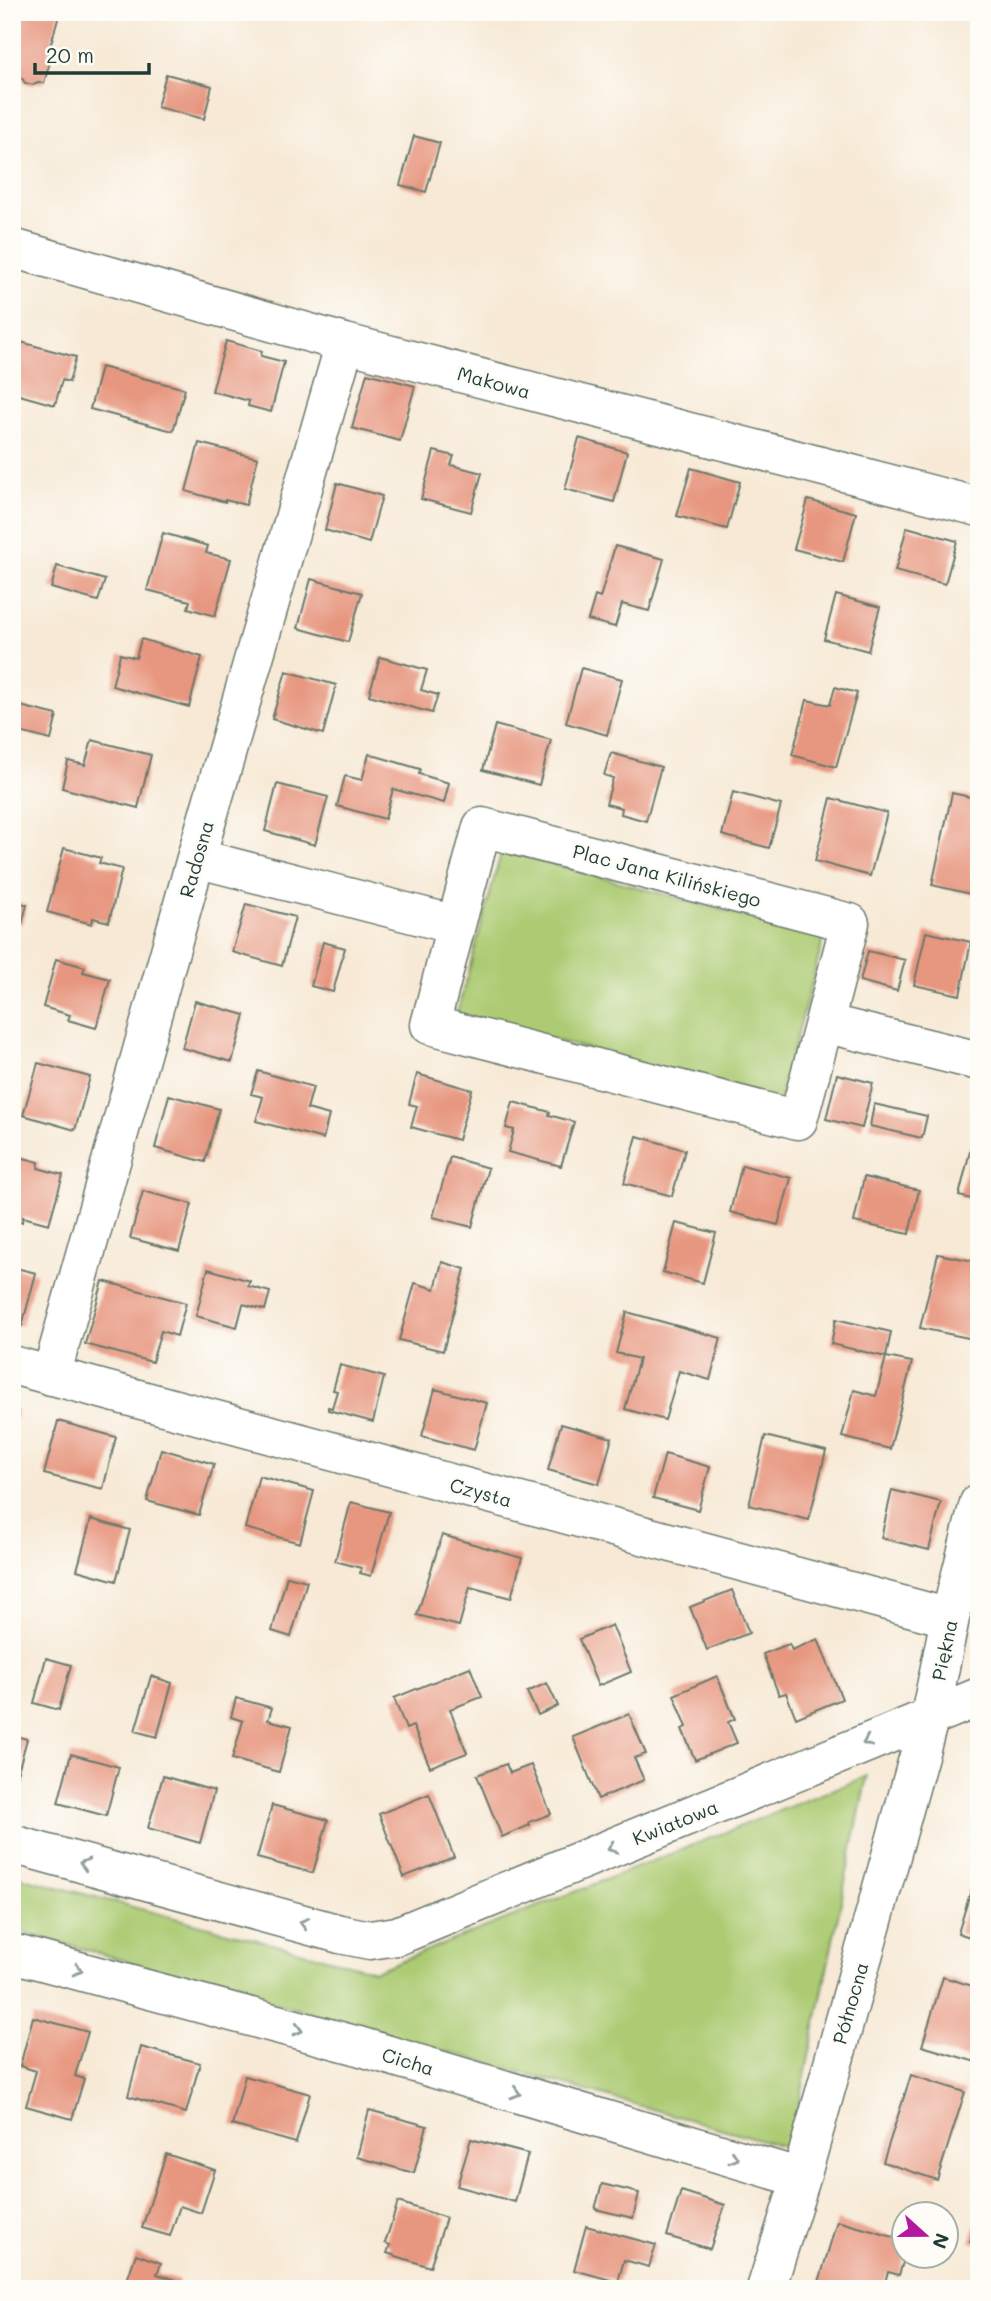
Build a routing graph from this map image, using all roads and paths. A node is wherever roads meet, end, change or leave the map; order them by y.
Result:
1 (12, 248) edge
2 (345, 343) junction
3 (979, 507) edge
4 (196, 858) junction
5 (456, 925) junction
6 (824, 1023) junction
7 (979, 1061) edge
8 (12, 1365) edge
9 (51, 1376) junction
10 (979, 1503) edge
11 (950, 1618) junction
12 (979, 1697) edge
13 (930, 1716) junction
14 (12, 1844) edge
15 (12, 1953) edge
16 (801, 2178) junction
17 (766, 2289) edge

1 - 2 street, Makowa
2 - 3 street, Makowa
2 - 4 street, Radosna
4 - 5 street
4 - 9 street, Radosna
5 - 6 street, Plac Jana Kilińskiego
5 - 6 street, Plac Jana Kilińskiego
6 - 7 street
8 - 9 street, Czysta
9 - 11 street, Czysta
10 - 11 street, Piękna
11 - 13 street, Piękna
12 - 13 street, Kwiatowa
13 -> 14 street, Kwiatowa
13 - 16 street, Północna
15 -> 16 street, Cicha
16 - 17 street, Północna

